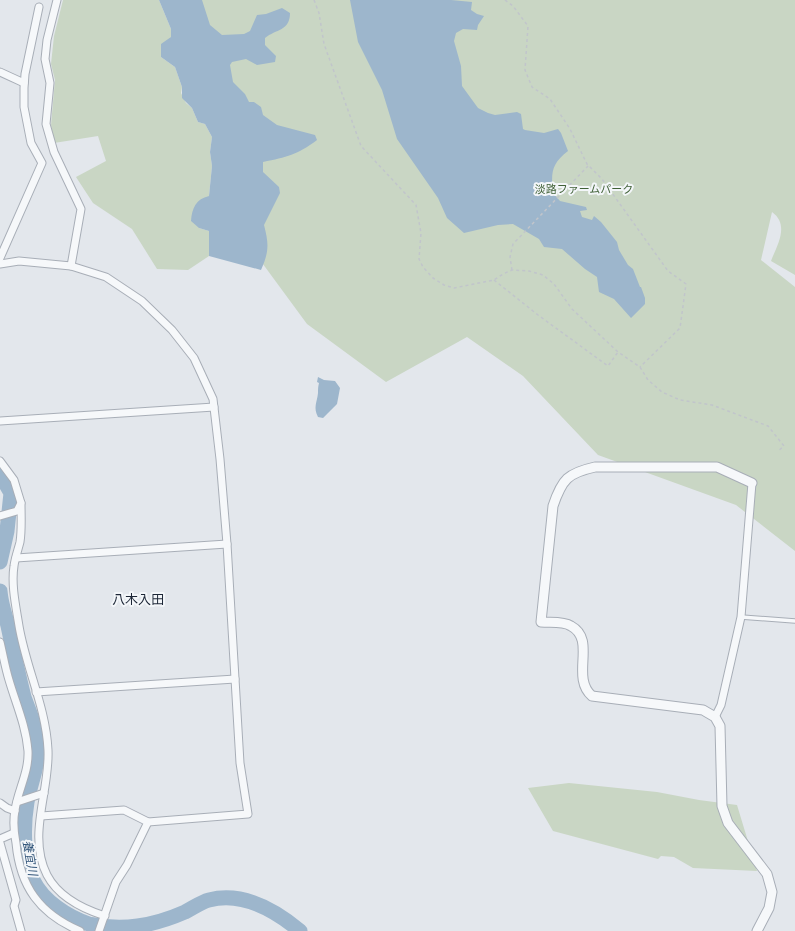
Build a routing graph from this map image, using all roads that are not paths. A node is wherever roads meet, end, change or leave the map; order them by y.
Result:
1 (57, 0) edge
2 (39, 7) dead end
3 (0, 72) edge
4 (24, 83) junction
5 (0, 258) edge
6 (0, 264) edge
7 (71, 266) junction
8 (214, 406) junction
9 (0, 422) edge
10 (0, 461) edge
11 (752, 483) joint
12 (21, 503) junction
13 (0, 516) edge
14 (227, 544) junction
15 (16, 558) junction
16 (741, 618) junction
17 (795, 621) edge
18 (0, 642) edge
19 (235, 679) junction
20 (36, 692) junction
21 (715, 717) junction
22 (44, 793) junction
23 (19, 800) junction
24 (0, 803) edge
25 (15, 811) junction
26 (41, 816) junction
27 (148, 822) junction
28 (14, 833) junction
29 (0, 839) edge
30 (0, 843) edge
31 (105, 916) junction
32 (21, 931) edge
33 (80, 931) edge
34 (99, 931) edge
35 (758, 931) edge

1 - 7 street
2 - 4 street
3 - 4 street
4 - 5 street
6 - 7 street
7 - 8 street
8 - 9 street
8 - 14 street
10 - 12 street
11 - 16 street
11 - 21 street
12 - 13 street
12 - 15 street
14 - 15 street
14 - 19 street
15 - 20 street
16 - 17 lane
16 - 21 street
18 - 23 street
19 - 20 street
19 - 27 street
20 - 22 street
21 - 35 street
22 - 23 street
22 - 26 street
23 - 25 street
24 - 25 street
25 - 28 street
26 - 27 street
26 - 31 street
27 - 31 street
28 - 29 street
28 - 33 street
30 - 32 street
31 - 34 street

